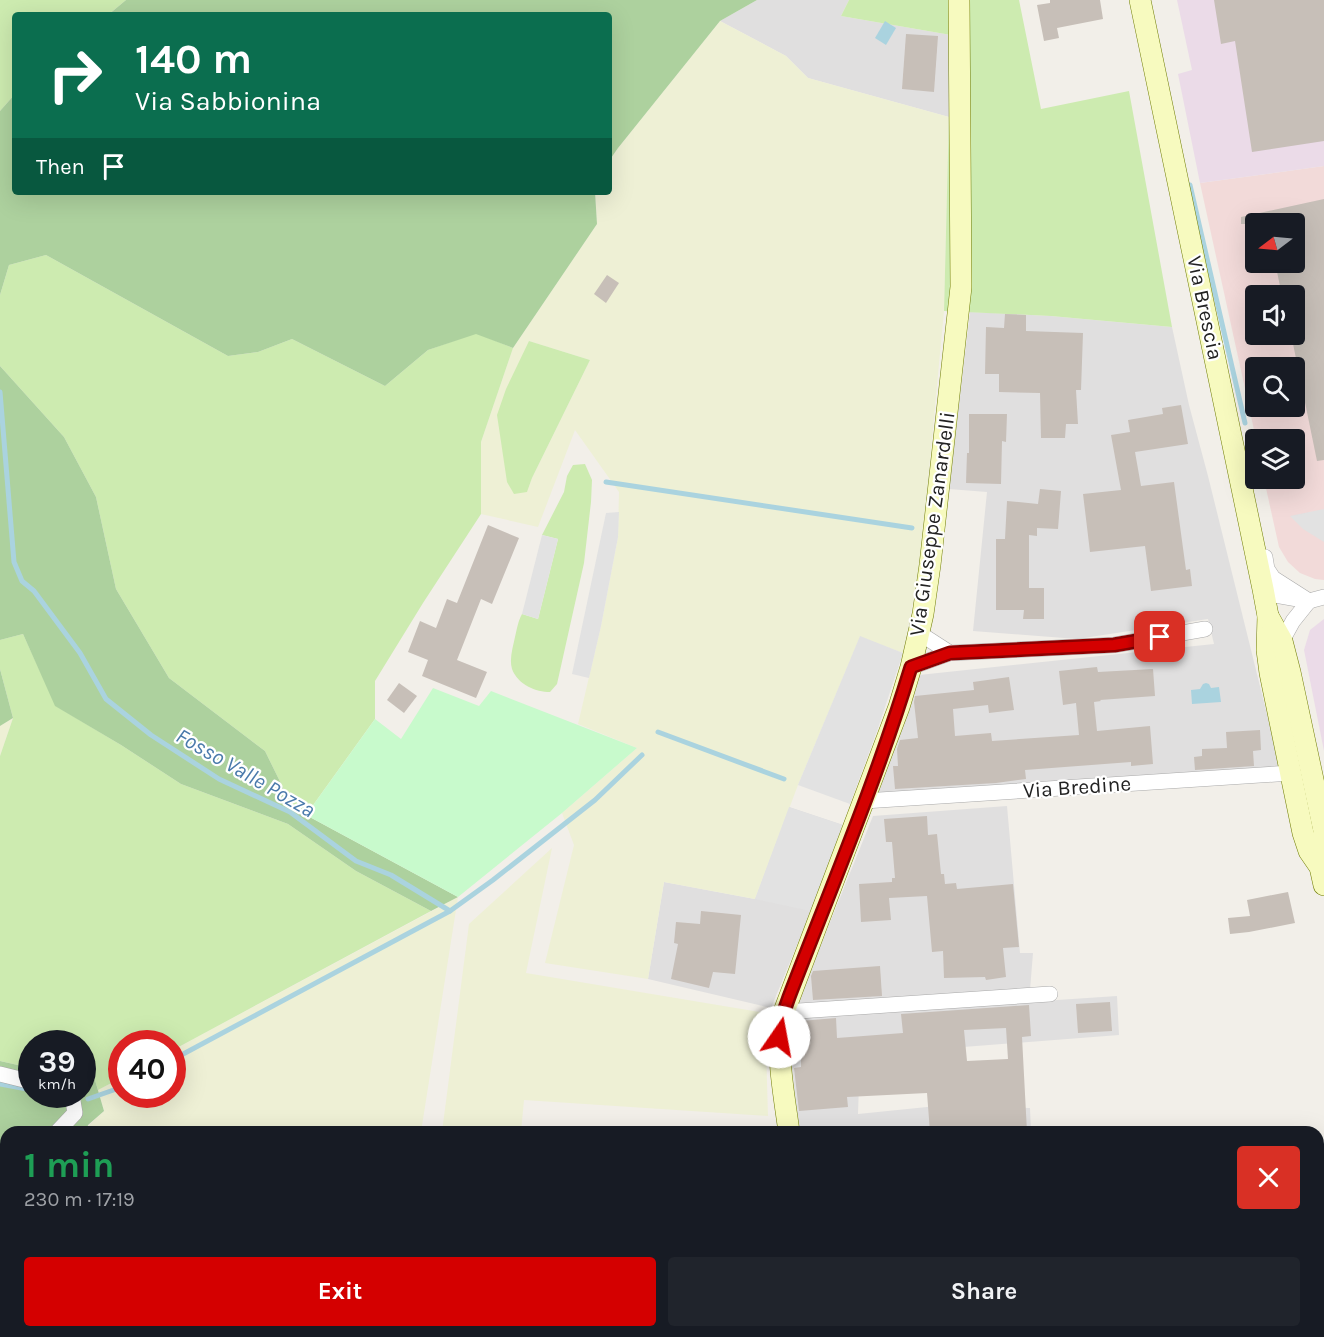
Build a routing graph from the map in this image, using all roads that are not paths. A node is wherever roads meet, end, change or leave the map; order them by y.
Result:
1 (959, 0) edge
2 (1140, 0) edge
3 (1224, 397) junction
4 (1263, 589) junction
5 (1317, 599) edge
6 (1268, 616) junction
7 (1205, 629) dead end
8 (919, 633) junction
9 (1282, 641) junction
10 (950, 653) junction
11 (911, 667) junction
12 (1291, 773) junction
13 (864, 801) junction
14 (1322, 876) edge
15 (1050, 994) dead end
16 (784, 1012) junction
17 (0, 1074) edge
18 (18, 1078) edge
19 (74, 1108) edge
20 (63, 1126) edge
21 (788, 1126) edge

1 - 8 street, Via Giuseppe Zanardelli
2 - 3 street, Via Brescia
3 - 4 street, Via Brescia
3 - 5 street
4 - 5 street
4 - 6 street, Via Brescia
5 - 9 street
6 - 9 street, Via Brescia
6 - 12 street, Via Brescia
7 - 10 street
8 - 10 street
8 - 11 street, Via Giuseppe Zanardelli
9 - 14 street, Via Brescia
10 - 11 street
11 - 13 street, Via Giuseppe Zanardelli
12 - 13 street, Via Bredine
12 - 14 street, Via Brescia
13 - 16 street, Via Giuseppe Zanardelli
15 - 16 street
16 - 21 street, Via Giuseppe Zanardelli
17 - 18 street
19 - 20 street

